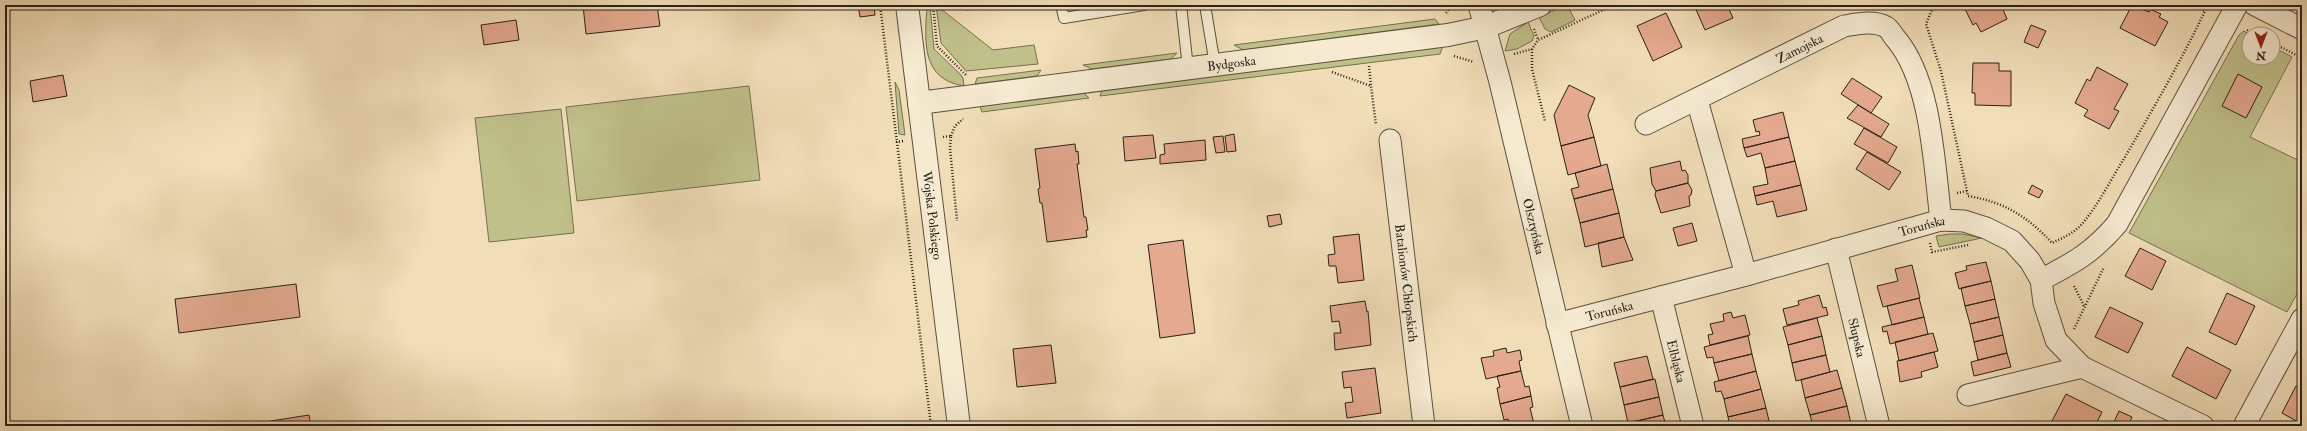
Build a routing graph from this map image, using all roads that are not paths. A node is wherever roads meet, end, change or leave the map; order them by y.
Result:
1 (907, 5) edge
2 (1061, 5) edge
3 (1144, 5) edge
4 (1180, 5) edge
5 (1205, 5) edge
6 (1479, 5) edge
7 (1540, 5) edge
8 (2236, 5) edge
9 (2255, 5) edge
10 (1486, 27) junction
11 (2302, 29) edge
12 (1215, 65) junction
13 (1188, 68) junction
14 (1697, 100) junction
15 (919, 103) junction
16 (1646, 124) dead end
17 (1390, 140) road end
18 (1941, 220) junction
19 (1836, 249) junction
20 (1746, 275) junction
21 (2041, 280) junction
22 (1661, 297) junction
23 (2302, 319) edge
24 (1557, 324) junction
25 (2082, 367) junction
26 (1968, 395) dead end
27 (959, 426) edge
28 (1424, 426) edge
29 (1582, 426) edge
30 (1694, 426) edge
31 (1879, 426) edge
32 (2203, 426) edge
33 (2244, 426) edge

1 - 15 street, Wojska Polskiego
2 - 3 lane
4 - 13 lane
5 - 12 lane
6 - 10 street, Olsztyńska
7 - 10 street, Bydgoska
8 - 21 street
9 - 11 street
10 - 12 street, Bydgoska
10 - 24 street, Olsztyńska
12 - 13 street, Bydgoska
13 - 15 street, Bydgoska
14 - 16 street, Zamojska
14 - 18 street, Zamojska
14 - 20 street
15 - 27 street, Wojska Polskiego
17 - 28 street, Batalionów Chłopskich
18 - 19 street, Toruńska
18 - 21 street, Toruńska
19 - 20 street, Toruńska
19 - 31 street, Słupska
20 - 22 street, Toruńska
21 - 25 street, Toruńska
22 - 24 street, Toruńska
22 - 30 street, Elbląska
23 - 33 street
24 - 29 street, Olsztyńska
25 - 26 street
25 - 32 street, Toruńska

